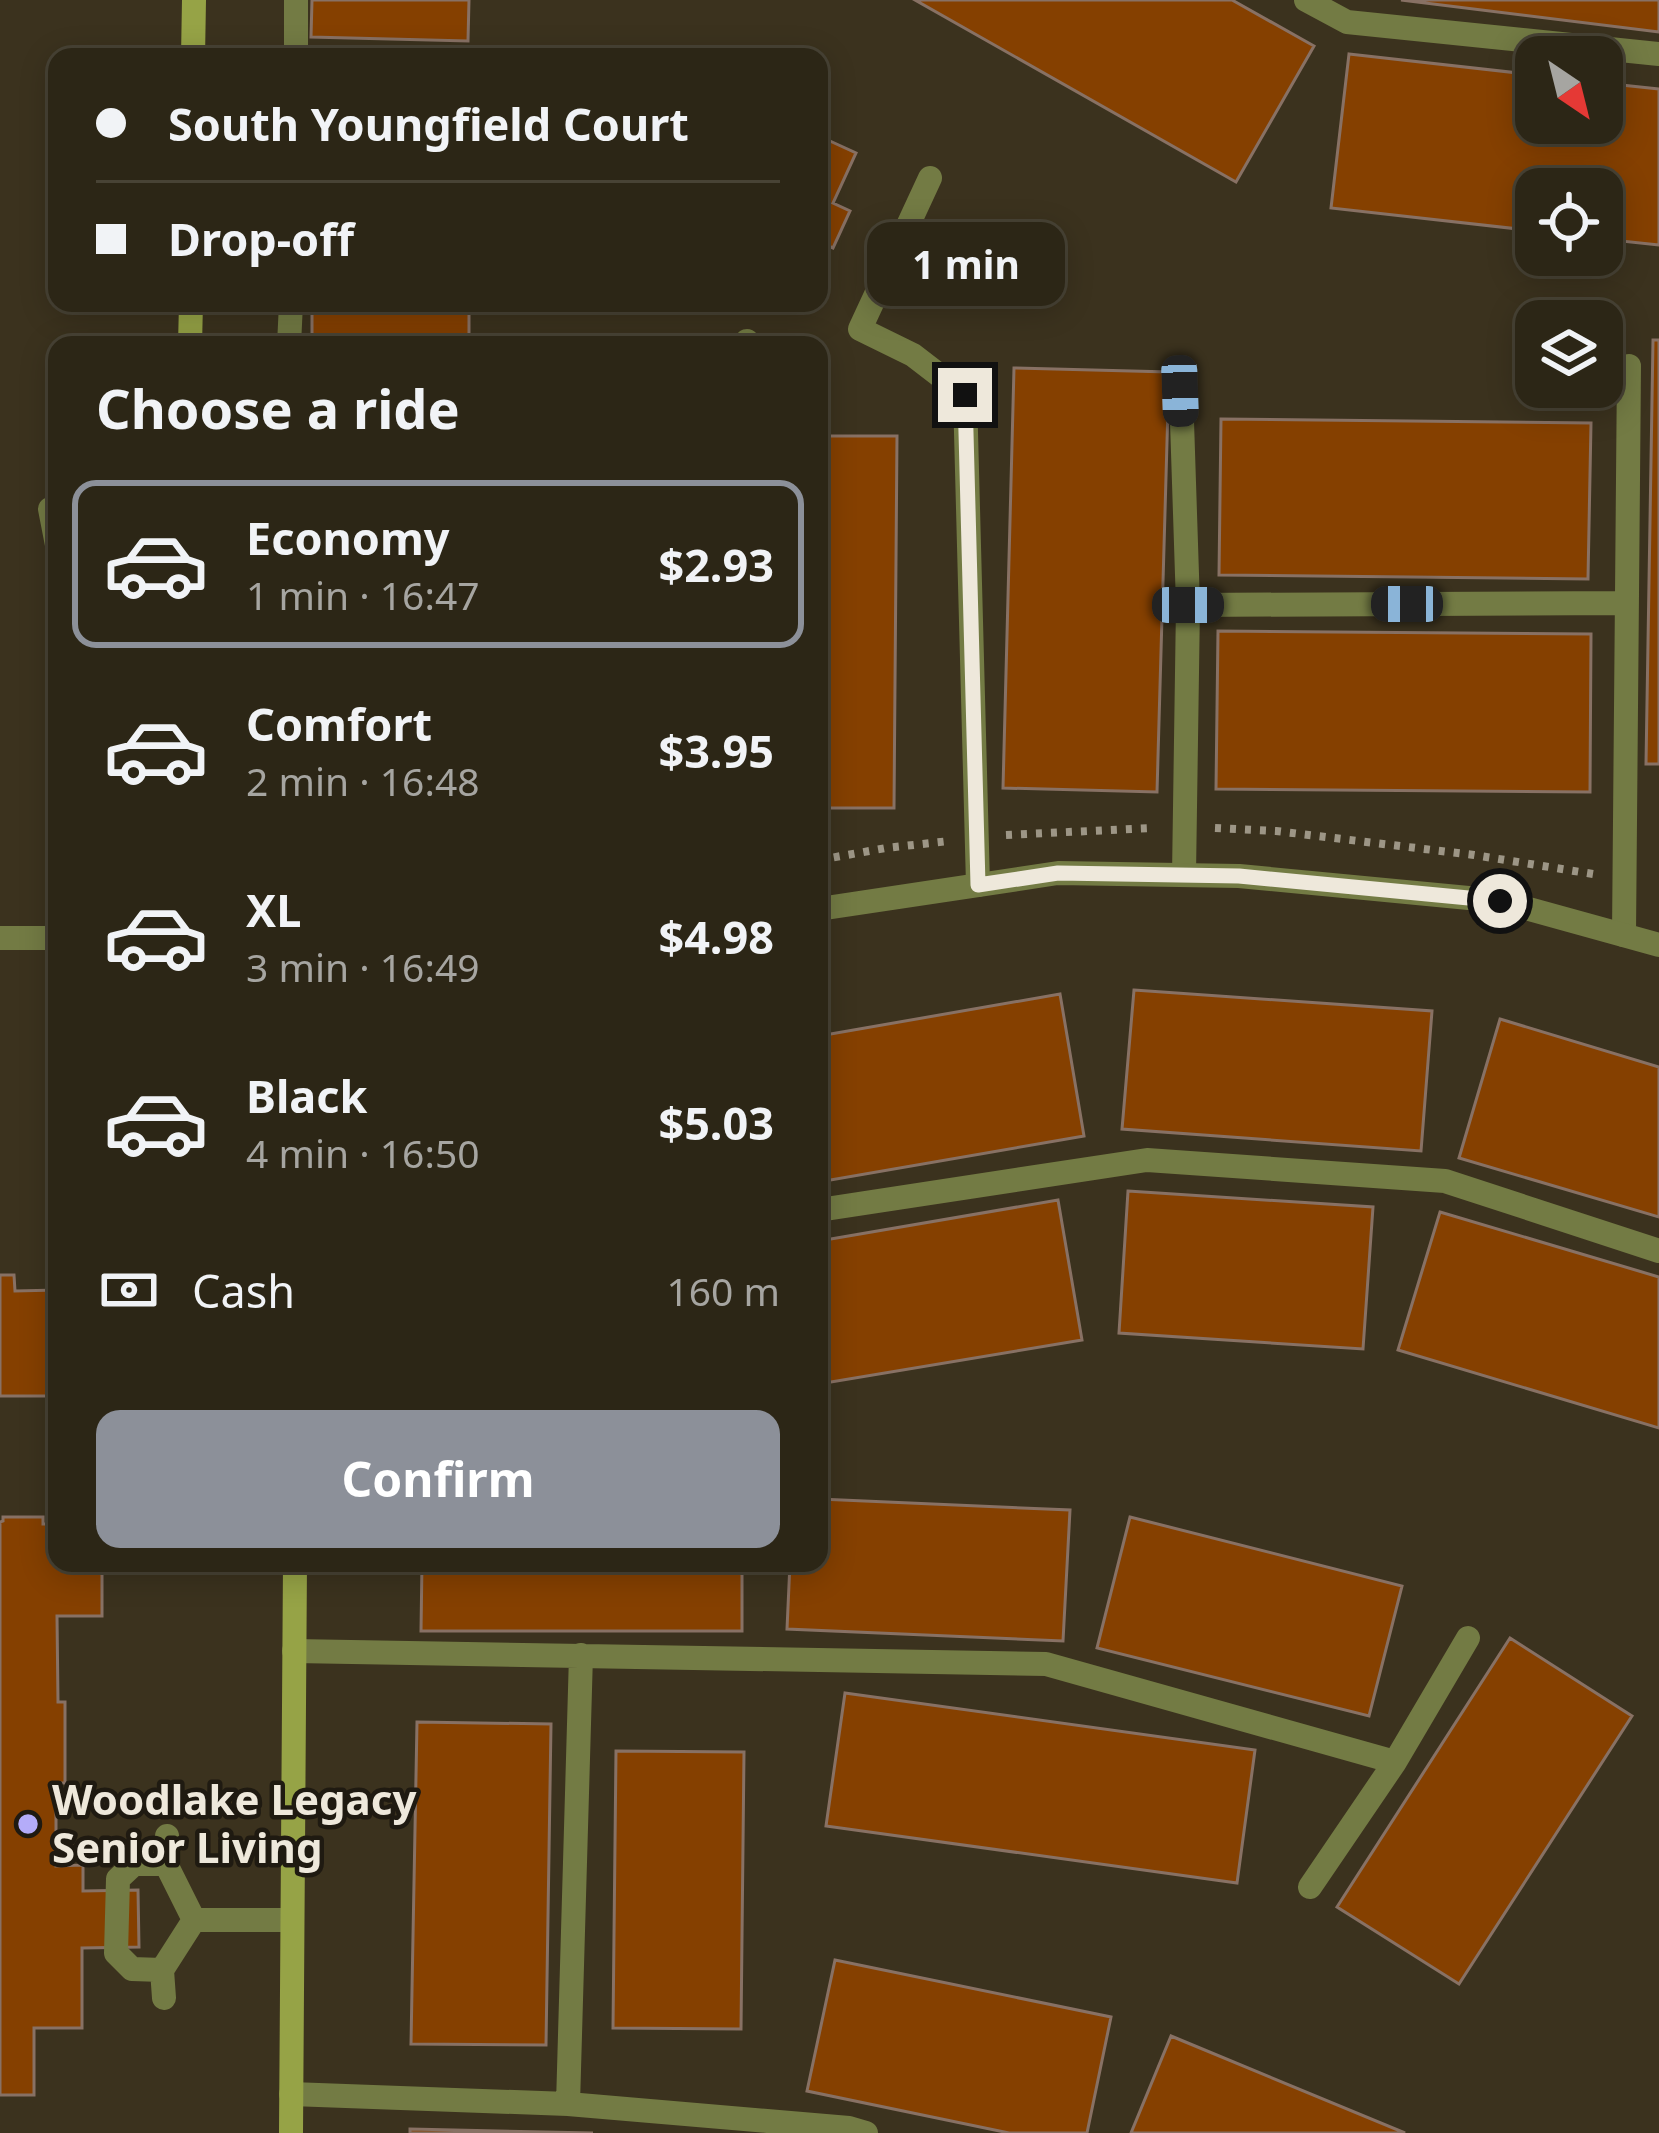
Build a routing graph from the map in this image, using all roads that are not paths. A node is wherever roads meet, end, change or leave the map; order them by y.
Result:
1 (194, 0) edge
2 (296, 0) edge
3 (1306, 0) edge
4 (193, 48) edge
5 (296, 48) edge
6 (1659, 54) edge
7 (930, 178) dead end
8 (1628, 366) dead end
9 (1180, 391) dead end
10 (1626, 603) junction
11 (1188, 605) junction
12 (1184, 875) junction
13 (978, 885) junction
14 (828, 908) edge
15 (1624, 935) junction
16 (0, 938) edge
17 (48, 938) edge
18 (1659, 945) edge
19 (828, 1209) edge
20 (1659, 1251) edge
21 (295, 1572) edge
22 (1468, 1638) dead end
23 (294, 1651) junction
24 (581, 1655) junction
25 (1395, 1762) junction
26 (166, 1836) dead end
27 (166, 1864) junction
28 (1310, 1887) dead end
29 (194, 1920) junction
30 (292, 1920) junction
31 (162, 1970) junction
32 (164, 1998) dead end
33 (291, 2094) junction
34 (568, 2104) junction
35 (291, 2133) edge
36 (866, 2133) edge

1 - 4 street
2 - 5 street
3 - 6 street
7 - 13 street
8 - 10 street
9 - 11 street
10 - 11 street
10 - 15 street
11 - 12 street
12 - 13 street
12 - 15 street
13 - 14 street
15 - 18 street
16 - 17 street
19 - 20 street
21 - 23 street
22 - 25 street
23 - 24 street
23 - 30 street
24 - 25 street
24 - 34 street
25 - 28 street
26 - 27 street
27 - 29 street
27 - 31 street
29 - 30 street
29 - 31 street
30 - 33 street
31 - 32 street
33 - 34 street
33 - 35 street
34 - 36 street

